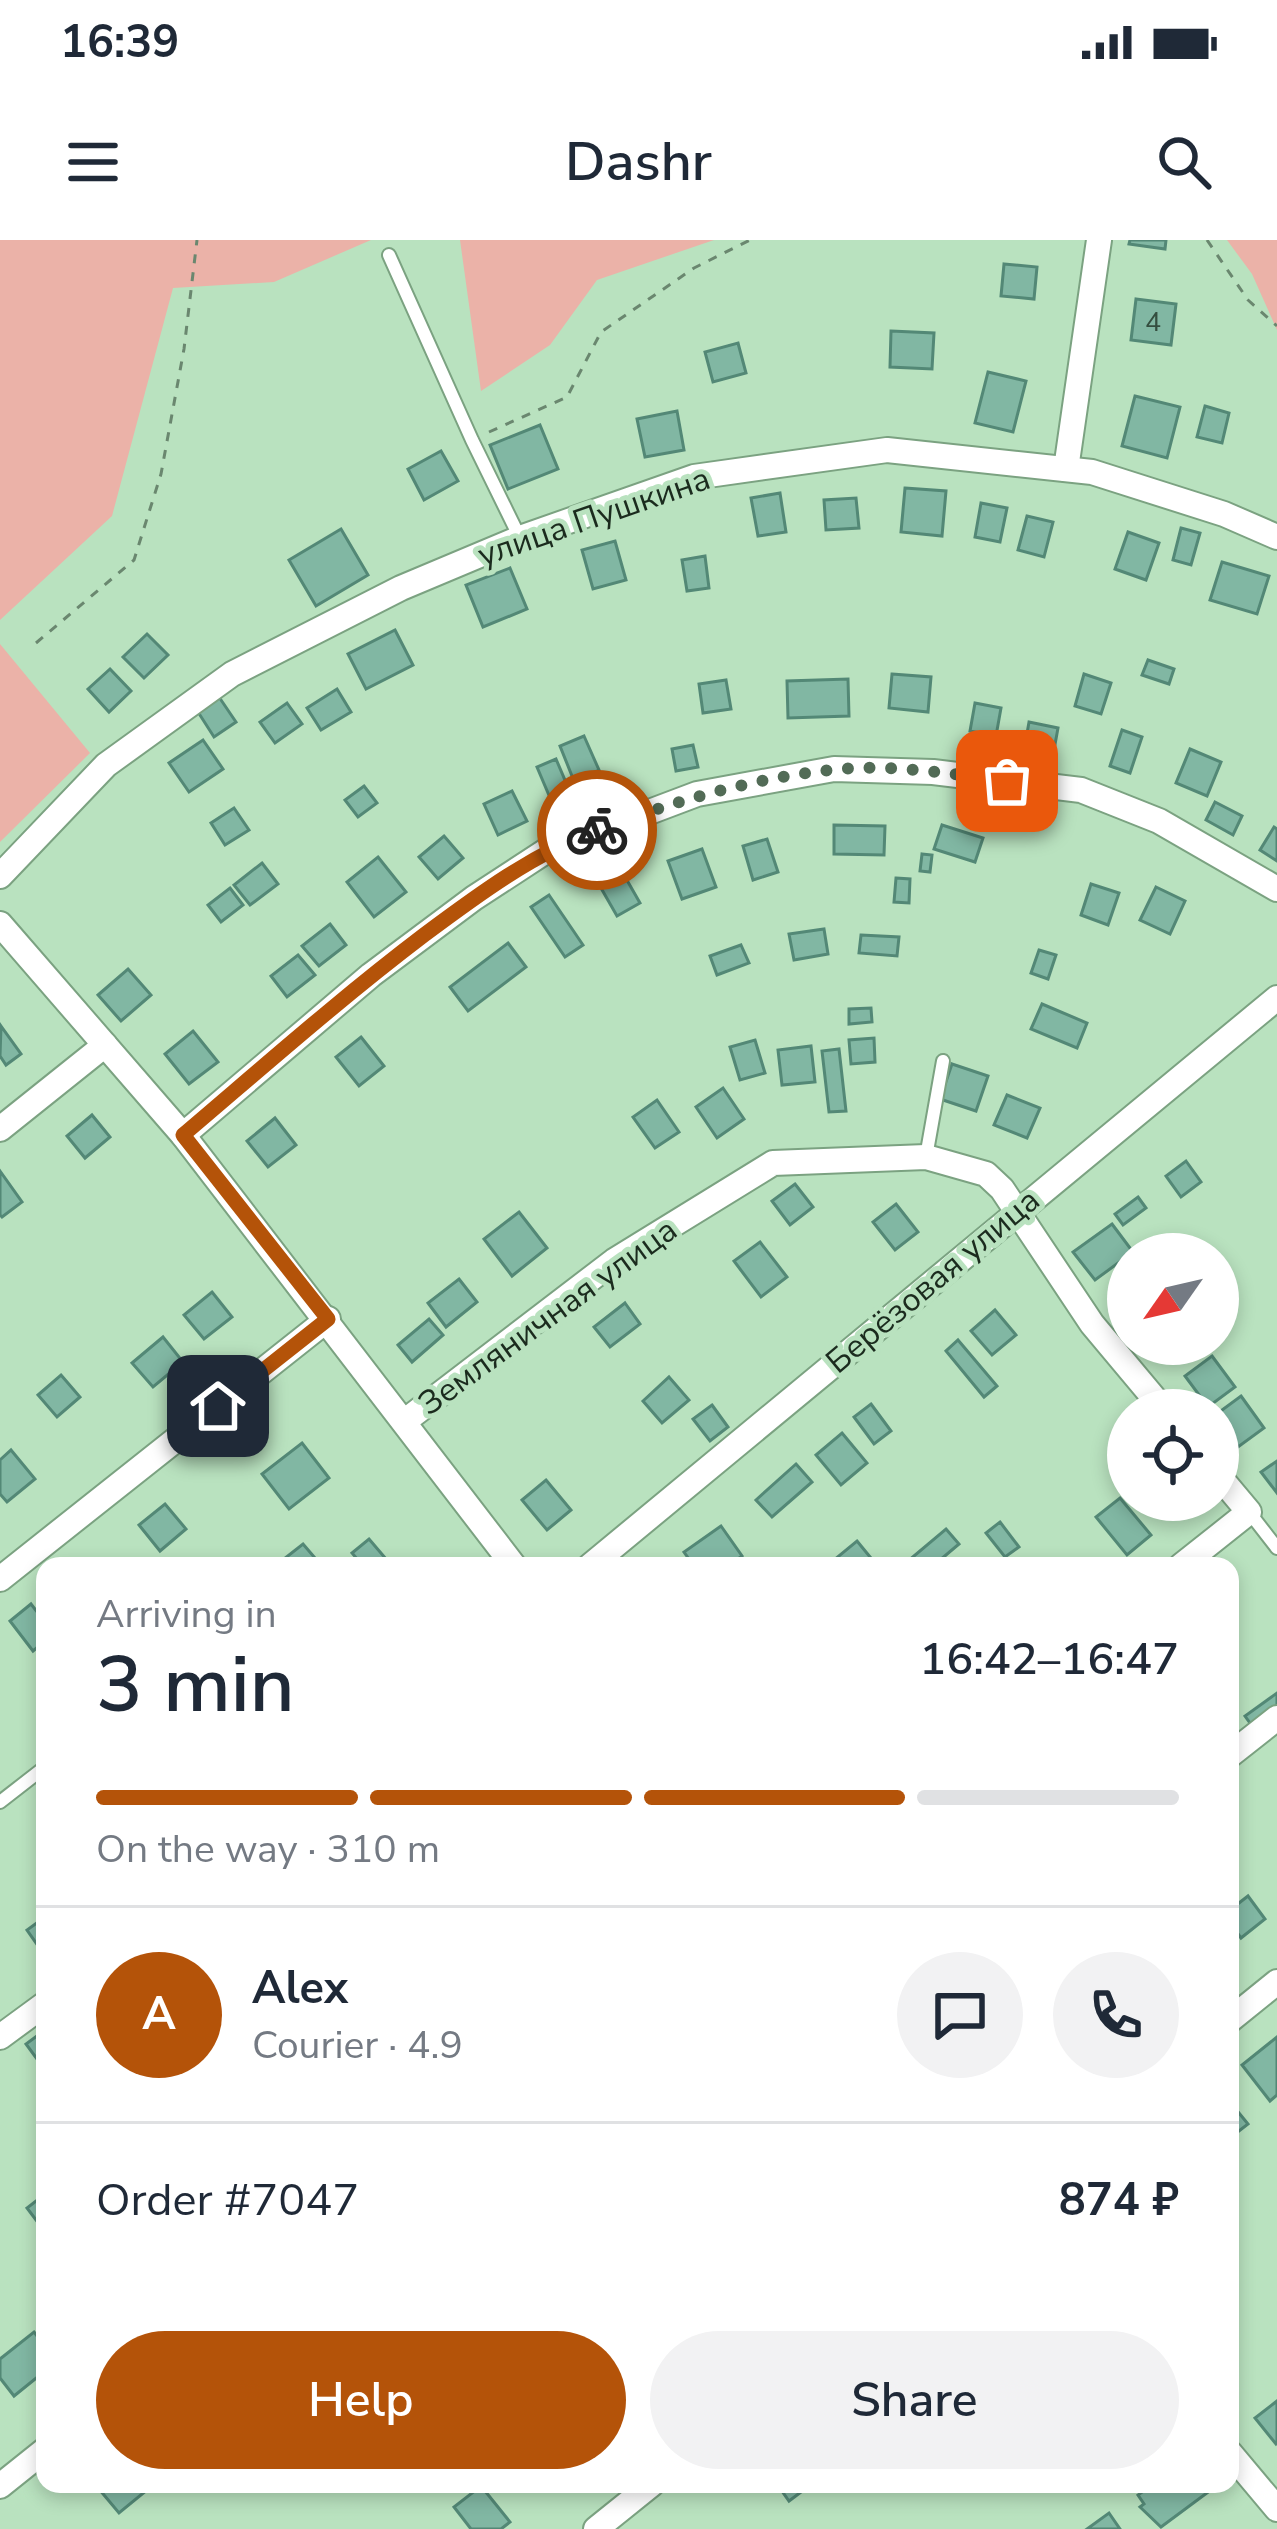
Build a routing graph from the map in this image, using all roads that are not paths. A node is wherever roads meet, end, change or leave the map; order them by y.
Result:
1 (1099, 240) edge
2 (389, 254) dead end
3 (1066, 469) junction
4 (1277, 537) edge
5 (520, 538) junction
6 (0, 876) edge
7 (1277, 889) edge
8 (0, 924) edge
9 (1277, 998) edge
10 (105, 1045) junction
11 (943, 1060) dead end
12 (0, 1129) edge
13 (183, 1135) junction
14 (926, 1157) junction
15 (1015, 1213) junction
16 (328, 1319) junction
17 (1146, 1389) edge
18 (405, 1421) junction
19 (1239, 1500) edge
20 (1249, 1512) junction
21 (1277, 1548) edge
22 (507, 1557) edge
23 (601, 1557) edge
24 (1192, 1557) edge
25 (0, 1579) edge
26 (1277, 1718) edge
27 (1239, 1748) edge
28 (36, 1774) edge
29 (0, 1802) edge
30 (1277, 1982) edge
31 (36, 2011) edge
32 (1239, 2013) edge
33 (0, 2037) edge
34 (36, 2457) edge
35 (1239, 2463) edge
36 (0, 2486) edge
37 (641, 2493) edge
38 (1277, 2509) edge
39 (596, 2529) edge

1 - 3 street
2 - 5 lane
3 - 4 street, улица Пушкина
3 - 5 street, улица Пушкина
5 - 6 street, улица Пушкина
7 - 13 street
8 - 10 street
9 - 15 street, Берёзовая улица
10 - 12 street
10 - 13 street
11 - 14 lane
13 - 16 street
14 - 15 street, Земляничная улица
14 - 18 street, Земляничная улица
15 - 17 street, Земляничная улица
15 - 23 street, Берёзовая улица
16 - 18 street
16 - 25 street
18 - 22 street
19 - 20 street
20 - 21 lane
20 - 24 street
26 - 27 street
28 - 29 lane
30 - 32 street
31 - 33 street
34 - 36 street
35 - 38 street
37 - 39 street

